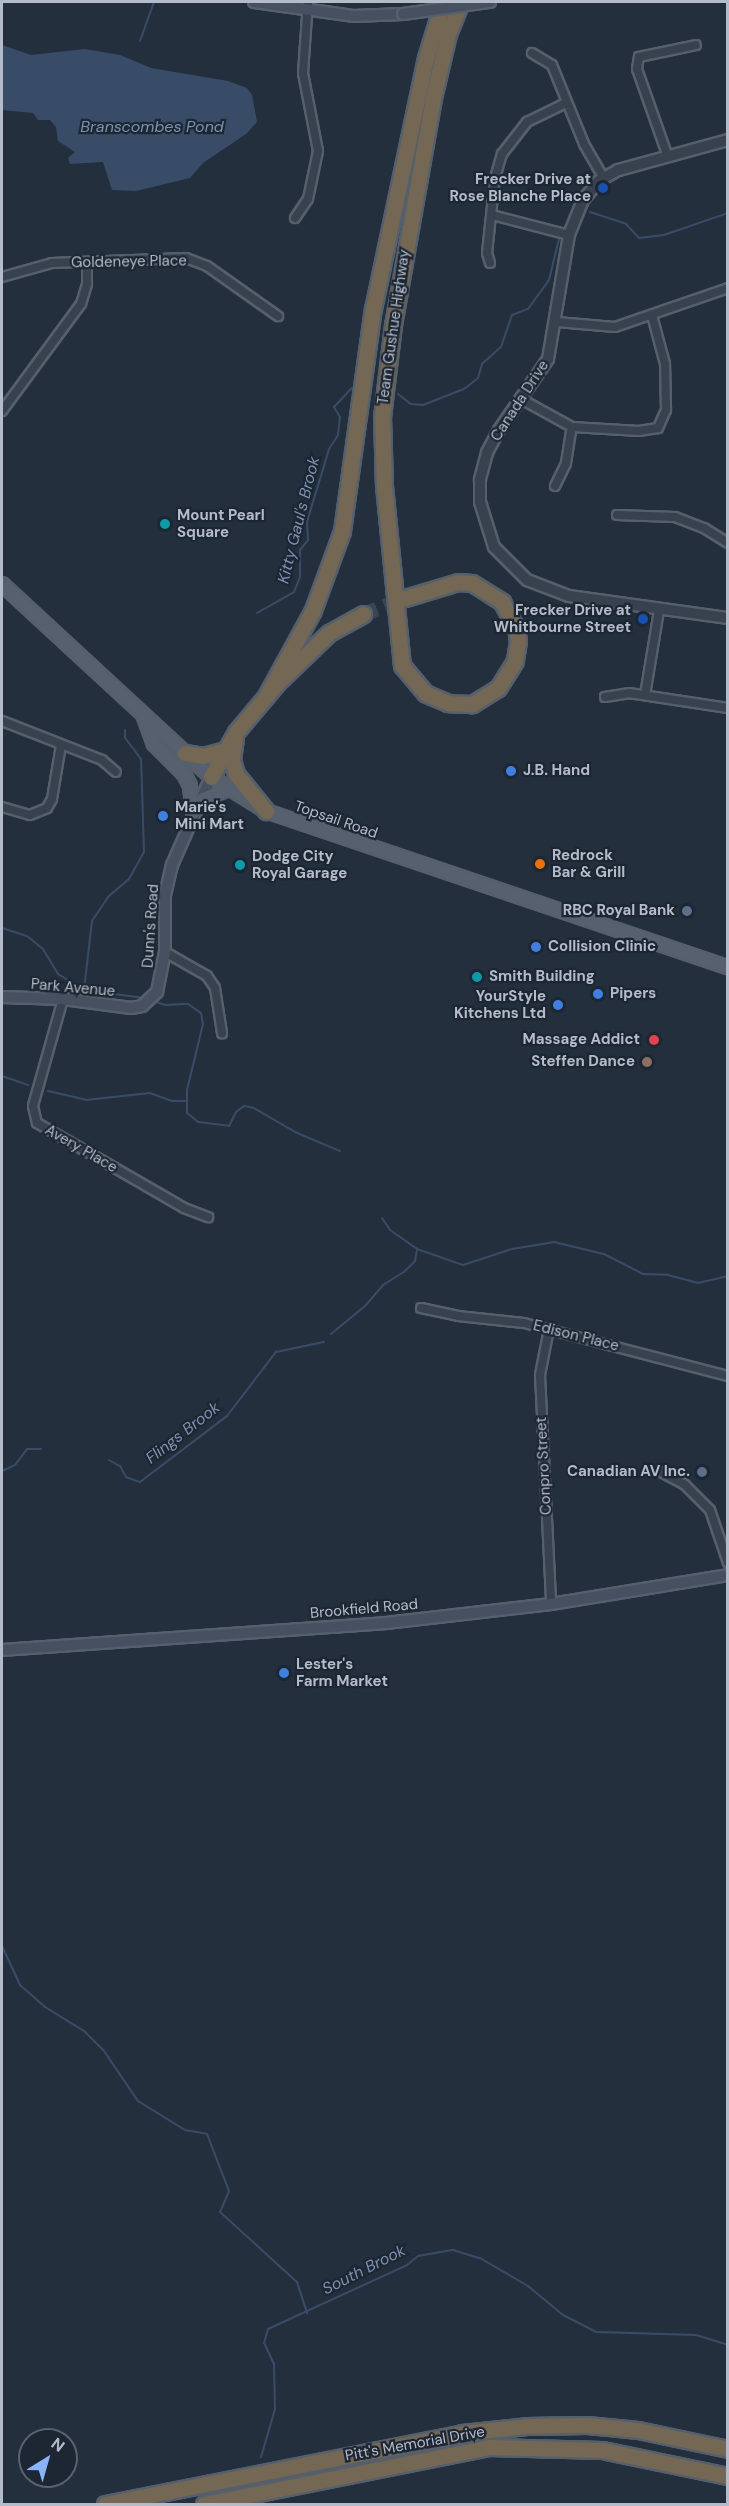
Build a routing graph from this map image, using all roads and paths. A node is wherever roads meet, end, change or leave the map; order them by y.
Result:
1 (254, 2) edge
2 (443, 2) edge
3 (461, 2) edge
4 (490, 2) edge
5 (495, 2) edge
6 (306, 4) edge
7 (696, 45) dead end
8 (532, 53) dead end
9 (566, 103) junction
10 (728, 140) edge
11 (668, 157) junction
12 (604, 178) junction
13 (492, 215) junction
14 (295, 218) dead end
15 (569, 235) junction
16 (87, 262) junction
17 (490, 263) dead end
18 (2, 277) edge
19 (728, 288) edge
20 (652, 315) junction
21 (278, 316) dead end
22 (557, 322) junction
23 (521, 399) junction
24 (2, 411) edge
25 (572, 427) junction
26 (555, 486) dead end
27 (617, 515) dead end
28 (728, 543) edge
29 (2, 584) edge
30 (405, 598) tunnel mouth
31 (658, 610) junction
32 (363, 614) tunnel mouth
33 (728, 618) edge
34 (645, 695) junction
35 (266, 696) junction
36 (606, 697) dead end
37 (728, 708) edge
38 (142, 714) junction
39 (2, 722) edge
40 (236, 732) junction
41 (61, 745) junction
42 (225, 750) junction
43 (185, 753) junction
44 (116, 772) dead end
45 (211, 777) junction
46 (227, 790) junction
47 (2, 807) edge
48 (266, 810) junction
49 (193, 813) junction
50 (165, 952) junction
51 (728, 967) edge
52 (2, 997) edge
53 (63, 999) junction
54 (142, 1006) joint
55 (222, 1033) dead end
56 (208, 1217) dead end
57 (421, 1308) dead end
58 (549, 1329) junction
59 (728, 1376) edge
60 (661, 1472) dead end
61 (728, 1563) edge
62 (728, 1575) edge
63 (551, 1604) junction
64 (2, 1650) edge
65 (728, 2449) edge
66 (728, 2476) edge
67 (105, 2505) edge
68 (204, 2505) edge

1 - 6 main road
2 - 35 highway, Team Gushue Highway
3 - 30 highway, Team Gushue Highway
4 - 5 main road
4 - 6 main road, bridge
6 - 14 street
7 - 11 street
8 - 9 street
9 - 12 street
9 - 13 street
10 - 11 street, Canada Drive
11 - 12 street, Canada Drive
12 - 15 street, Canada Drive
13 - 15 street
13 - 17 street
15 - 22 street, Canada Drive
16 - 18 street, Goldeneye Place
16 - 21 street, Goldeneye Place
16 - 24 street
19 - 20 street
20 - 22 street
20 - 25 street
22 - 23 street, Canada Drive
23 - 25 street
23 - 31 street, Canada Drive
25 - 26 street
27 - 28 street
29 - 38 main road, Topsail Road
31 - 33 street, Canada Drive
31 - 34 street
32 - 35 highway
34 - 36 street
34 - 37 street
35 - 40 highway
38 - 43 main road, Topsail Road
38 - 49 main road
39 - 41 street
40 - 42 highway
40 - 48 highway
41 - 44 street
41 - 47 street
42 - 43 highway
42 - 45 highway
43 - 45 main road, Topsail Road
45 - 46 main road, Topsail Road
45 - 49 main road, Dunn's Road
46 - 48 main road, Topsail Road
46 - 49 main road
48 - 51 main road, Topsail Road
49 - 50 main road, Dunn's Road
50 - 54 main road, Dunn's Road
50 - 55 street
52 - 53 main road, Park Avenue
53 - 54 main road, Park Avenue
53 - 56 street, Avery Place
57 - 58 street, Edison Place
58 - 59 street, Edison Place
58 - 63 street, Conpro Street
60 - 61 street
62 - 63 main road, Brookfield Road
63 - 64 main road, Brookfield Road
65 - 67 highway, Pitt's Memorial Drive
66 - 68 highway, Pitt's Memorial Drive

